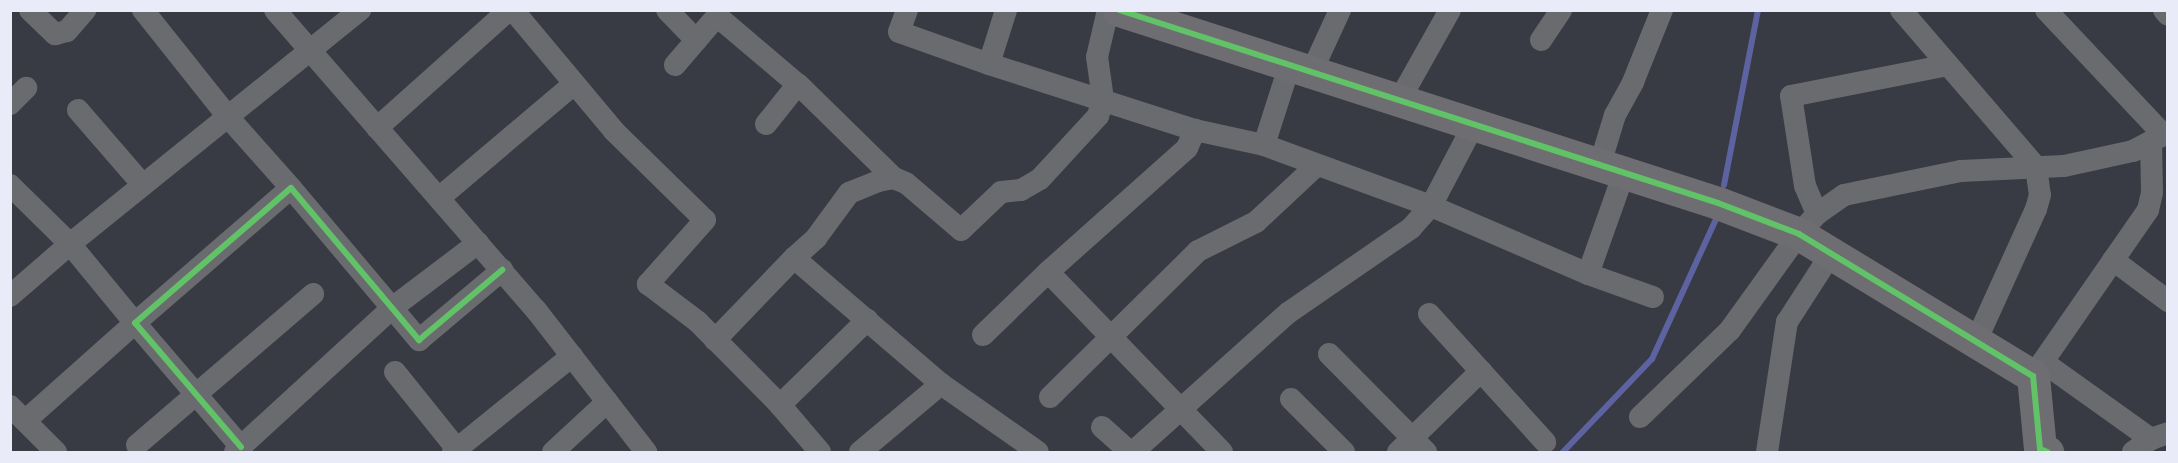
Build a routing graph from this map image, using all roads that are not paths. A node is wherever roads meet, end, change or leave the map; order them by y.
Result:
1 (30, 10) edge
2 (85, 10) edge
3 (143, 10) edge
4 (275, 10) edge
5 (360, 10) edge
6 (511, 10) edge
7 (667, 10) edge
8 (907, 10) edge
9 (1006, 10) edge
10 (1108, 10) edge
11 (1119, 10) edge
12 (1341, 10) edge
13 (1450, 10) edge
14 (1561, 10) edge
15 (1662, 10) edge
16 (1901, 10) edge
17 (2046, 10) edge
18 (2164, 10) edge
19 (2168, 15) edge
20 (696, 40) junction
21 (1541, 40) dead end
22 (311, 51) junction
23 (675, 64) dead end
24 (989, 64) junction
25 (1948, 65) junction
26 (1301, 67) junction
27 (574, 84) junction
28 (798, 84) junction
29 (26, 88) dead end
30 (1103, 99) junction
31 (1400, 99) junction
32 (10, 104) edge
33 (78, 110) dead end
34 (228, 117) junction
35 (1474, 123) junction
36 (766, 124) dead end
37 (377, 128) junction
38 (1195, 130) junction
39 (2161, 137) edge
40 (1264, 145) junction
41 (1316, 166) junction
42 (2036, 167) junction
43 (1612, 169) junction
44 (894, 178) junction
45 (10, 185) edge
46 (143, 185) junction
47 (291, 188) junction
48 (439, 198) junction
49 (1431, 207) junction
50 (1808, 224) junction
51 (478, 243) junction
52 (70, 244) junction
53 (1833, 251) junction
54 (794, 258) junction
55 (2113, 260) junction
56 (502, 270) junction
57 (1048, 272) junction
58 (1588, 274) junction
59 (313, 294) dead end
60 (10, 296) edge
61 (1653, 297) dead end
62 (2168, 301) edge
63 (393, 308) junction
64 (1429, 314) dead end
65 (867, 320) junction
66 (135, 323) junction
67 (983, 335) dead end
68 (715, 340) junction
69 (1112, 340) junction
70 (1976, 341) junction
71 (1329, 354) dead end
72 (572, 356) junction
73 (2038, 369) junction
74 (1481, 371) junction
75 (395, 372) dead end
76 (941, 384) junction
77 (196, 394) junction
78 (1050, 397) dead end
79 (1291, 399) dead end
80 (607, 402) junction
81 (780, 405) junction
82 (1182, 409) junction
83 (18, 413) edge
84 (1640, 417) dead end
85 (1102, 427) dead end
86 (2159, 436) edge
87 (1545, 442) dead end
88 (136, 445) dead end
89 (1412, 448) edge
90 (238, 450) edge
91 (455, 451) edge
92 (2041, 451) edge
93 (56, 453) edge
94 (553, 453) edge
95 (646, 453) edge
96 (820, 453) edge
97 (860, 453) edge
98 (1038, 453) edge
99 (1131, 453) edge
100 (1222, 453) edge
101 (1344, 453) edge
102 (1767, 453) edge
103 (2133, 453) edge

1 - 2 street
3 - 34 street
4 - 22 street
5 - 22 street
6 - 27 street
6 - 37 street
7 - 20 street
8 - 24 street
9 - 24 street
10 - 30 street
11 - 26 street
12 - 26 street
13 - 31 street
14 - 21 street
15 - 43 street
16 - 25 street
17 - 39 street
18 - 19 street
20 - 23 street
20 - 28 street
22 - 34 street
22 - 37 street
24 - 30 street
25 - 42 street
25 - 50 street
26 - 31 street
26 - 40 street
27 - 48 street
27 - 68 street
28 - 36 street
28 - 44 street
29 - 32 street
30 - 38 street
30 - 44 street
31 - 35 street
33 - 46 street
34 - 46 street
34 - 47 street
35 - 43 street
35 - 49 street
37 - 48 street
38 - 40 street
38 - 57 street
39 - 42 street
39 - 55 street
40 - 41 street
41 - 49 street
41 - 69 street
42 - 50 street
42 - 70 street
43 - 50 street
43 - 58 street
44 - 54 street
45 - 52 street
46 - 52 street
47 - 63 street
47 - 66 street
48 - 51 street
49 - 58 street
49 - 82 street
50 - 53 street
50 - 84 street
51 - 56 street
51 - 63 street
52 - 60 street
52 - 66 street
53 - 70 street
53 - 102 street
54 - 65 street
54 - 68 street
55 - 62 street
55 - 73 street
56 - 63 street
56 - 72 street
57 - 67 street
57 - 69 street
58 - 61 street
59 - 77 street
63 - 90 street
64 - 74 street
65 - 76 street
65 - 81 street
66 - 77 street
66 - 83 street
68 - 81 street
69 - 78 street
69 - 82 street
70 - 73 street
71 - 89 street
72 - 80 street
72 - 91 street
73 - 86 street
73 - 92 street
74 - 87 street
74 - 89 street
75 - 91 street
76 - 97 street
76 - 98 street
77 - 88 street
77 - 90 street
79 - 101 street
80 - 94 street
80 - 95 street
81 - 96 street
82 - 99 street
82 - 100 street
83 - 93 street
85 - 99 street
86 - 103 street

